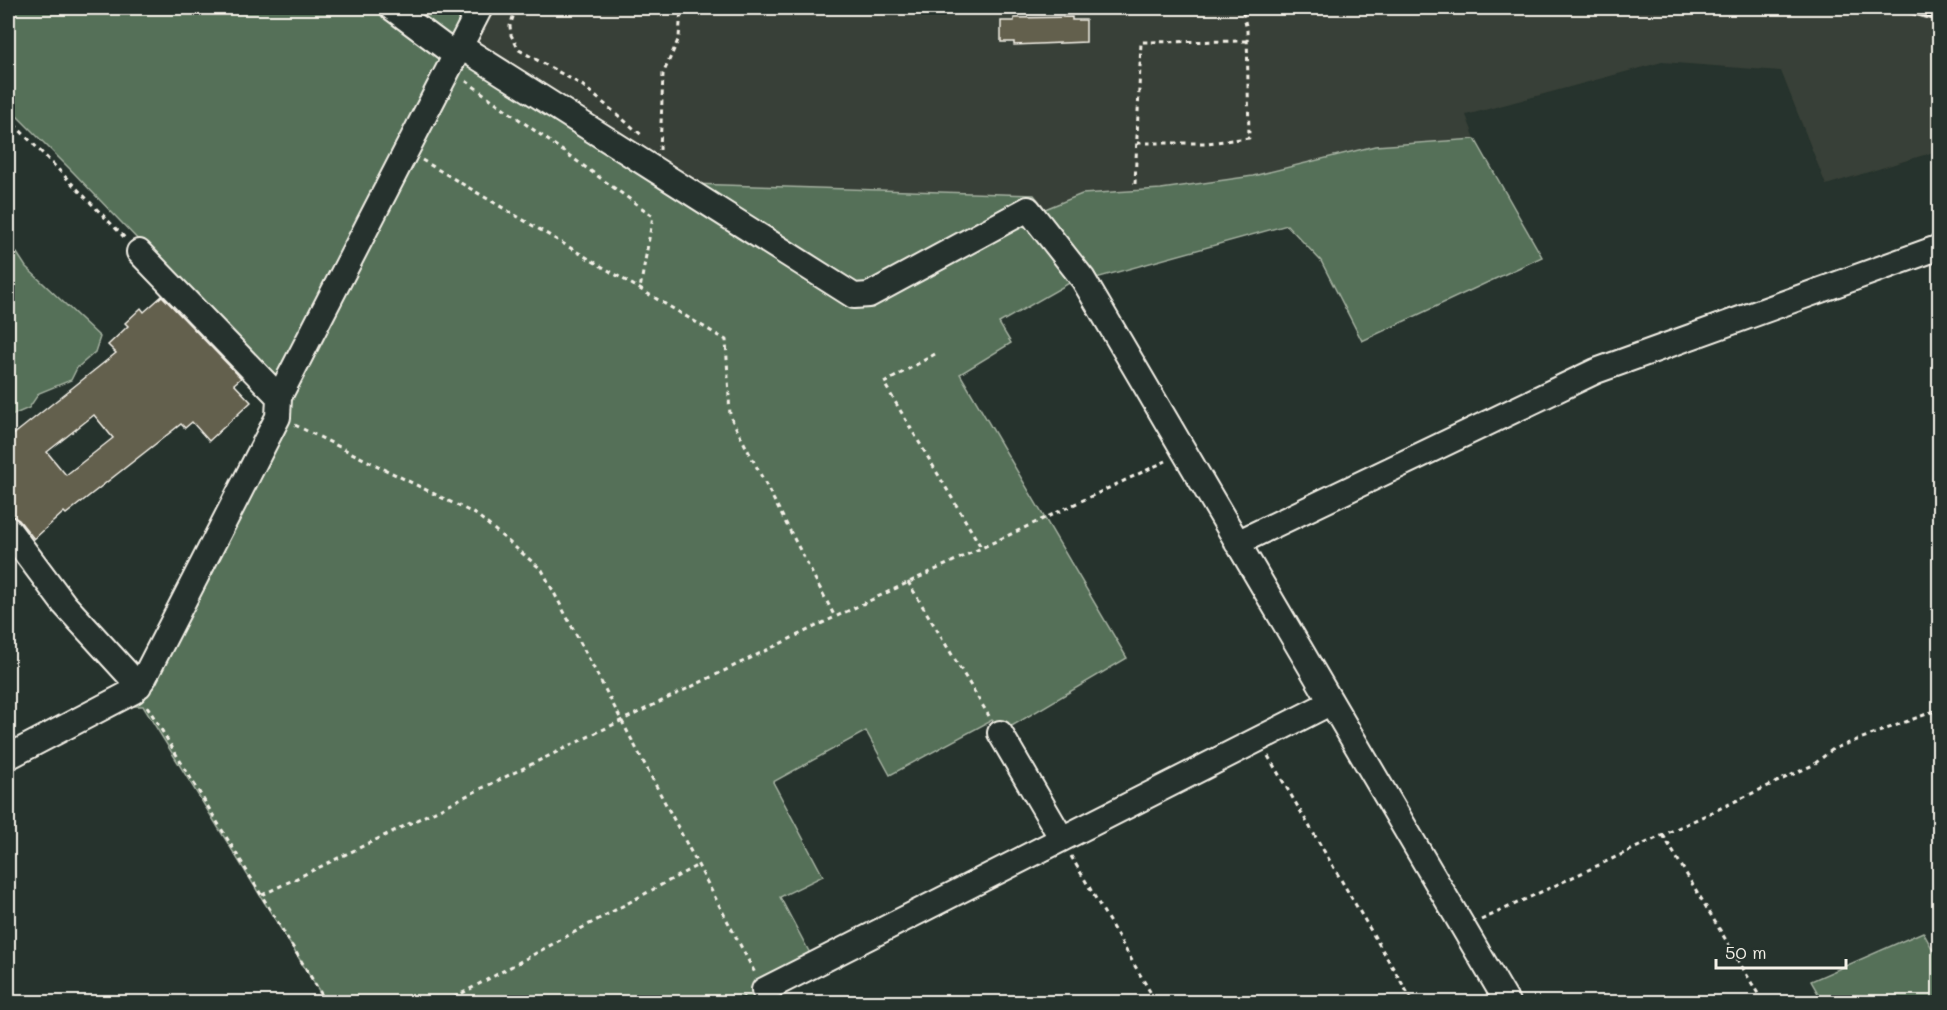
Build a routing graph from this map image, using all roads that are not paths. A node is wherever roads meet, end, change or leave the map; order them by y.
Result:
1 (392, 8) edge
2 (480, 8) edge
3 (455, 56) junction
4 (1940, 247) edge
5 (139, 252) road end
6 (278, 407) junction
7 (8, 529) edge
8 (1237, 543) junction
9 (136, 688) junction
10 (1330, 703) junction
11 (1000, 733) road end
12 (8, 757) edge
13 (1062, 839) junction
14 (764, 990) road end
15 (1507, 1002) edge

1 - 3 street
2 - 3 street
3 - 6 street
3 - 8 street
4 - 8 street
5 - 6 street
6 - 9 street
7 - 9 street
8 - 10 street
9 - 12 street
10 - 13 street
10 - 15 street
11 - 13 street
13 - 14 street

